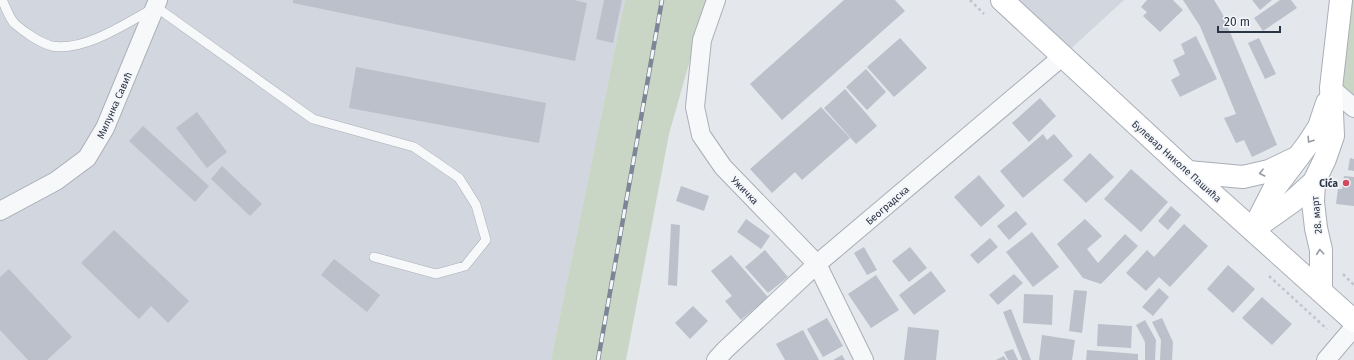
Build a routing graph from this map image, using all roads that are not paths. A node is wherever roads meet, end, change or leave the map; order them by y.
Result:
1 (2, 0) edge
2 (716, 0) edge
3 (1002, 0) edge
4 (1341, 0) edge
5 (157, 3) edge
6 (1063, 56) junction
7 (1331, 91) junction
8 (1354, 108) edge
9 (1297, 158) junction
10 (1188, 172) junction
11 (1314, 182) junction
12 (0, 211) edge
13 (1253, 230) junction
14 (374, 257) dead end
15 (817, 264) junction
16 (1321, 291) junction
17 (1354, 321) edge
18 (1354, 327) edge
19 (716, 360) edge
20 (864, 360) edge
21 (1326, 360) edge

1 - 5 lane
2 - 15 street, Ужичка
3 - 6 main road, Булевар Николе Пашића
4 - 7 main road, 28. март
5 - 12 street, Милунка Савић
5 - 14 lane
6 - 10 main road, Булевар Николе Пашића
6 - 15 street, Београдска
7 - 8 street
7 -> 9 main road, 28. март
7 - 11 main road, 28. март
9 -> 10 main road
9 - 13 main road, 28. март
10 - 13 main road, Булевар Николе Пашића
11 - 13 main road
16 -> 11 main road, 28. март
13 - 16 main road, Булевар Николе Пашића
15 - 19 street, Београдска
15 - 20 street, Ужичка
16 - 17 main road, Булевар Николе Пашића
18 - 21 street

